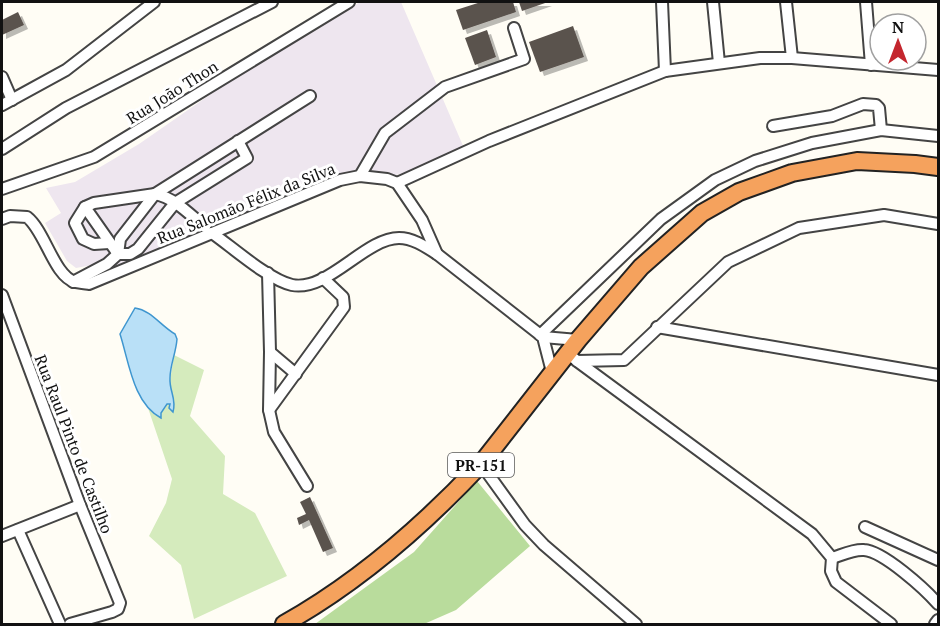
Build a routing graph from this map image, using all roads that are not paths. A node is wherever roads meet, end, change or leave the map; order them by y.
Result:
1 (272, 2) edge
2 (349, 2) edge
3 (662, 2) edge
4 (713, 2) edge
5 (786, 2) edge
6 (866, 2) edge
7 (146, 4) edge
8 (868, 23) edge
9 (514, 28) dead end
10 (792, 58) junction
11 (719, 63) junction
12 (868, 65) edge
13 (666, 71) junction
14 (2, 77) edge
15 (310, 96) dead end
16 (12, 100) junction
17 (2, 105) edge
18 (773, 126) dead end
19 (881, 130) junction
20 (939, 136) edge
21 (237, 141) junction
22 (2, 149) edge
23 (939, 167) edge
24 (360, 176) junction
25 (397, 183) junction
26 (2, 189) edge
27 (155, 194) junction
28 (175, 203) junction
29 (85, 207) junction
30 (2, 219) edge
31 (939, 224) edge
32 (208, 230) junction
33 (109, 243) junction
34 (118, 254) junction
35 (437, 254) junction
36 (268, 273) junction
37 (323, 278) junction
38 (73, 282) junction
39 (2, 295) edge
40 (657, 327) junction
41 (542, 336) junction
42 (574, 351) junction
43 (270, 352) junction
44 (552, 372) junction
45 (296, 374) junction
46 (939, 375) edge
47 (269, 410) junction
48 (481, 464) junction
49 (307, 486) dead end
50 (80, 505) junction
51 (865, 527) dead end
52 (18, 530) junction
53 (2, 536) edge
54 (832, 558) junction
55 (939, 560) edge
56 (939, 604) edge
57 (939, 620) edge
58 (60, 624) edge
59 (70, 624) edge
60 (284, 624) edge
61 (636, 624) edge
62 (891, 624) edge
63 (935, 624) edge

1 - 22 street
2 - 26 street, Rua João Thon
3 - 13 street
4 - 11 street
5 - 10 street
6 - 8 street
7 - 16 street
9 - 24 street
10 - 11 street
10 - 12 street
11 - 13 street
13 - 25 street
14 - 16 street
15 - 21 street
16 - 17 street
18 - 19 street
19 - 20 street
19 - 41 street
21 - 27 street
21 - 28 street
23 - 42 highway, PR-151
24 - 25 street, Rua Salomão Félix da Silva
24 - 32 street, Rua Salomão Félix da Silva
25 - 35 street
27 - 28 street
27 - 29 street
27 - 34 street
28 - 32 street
28 - 34 street
29 - 33 street
29 - 33 street
30 - 38 street
31 - 40 street
32 - 36 street
32 - 38 street, Rua Salomão Félix da Silva
33 - 34 street
34 - 38 street
35 - 37 street
35 - 41 street
36 - 37 street
36 - 43 street
37 - 45 street
39 - 50 street, Rua Raul Pinto de Castilho
40 - 42 street
40 - 46 street
41 - 42 street
41 - 44 street
42 - 44 highway, PR-151
42 - 54 street
43 - 45 street
43 - 47 street
44 - 48 highway, PR-151
45 - 47 street
47 - 49 street
48 - 60 highway, PR-151
48 - 61 street
50 - 52 street
50 - 59 street, Rua Raul Pinto de Castilho
51 - 55 street
52 - 53 street
52 - 58 street
54 - 56 street
54 - 62 street
57 - 63 street

